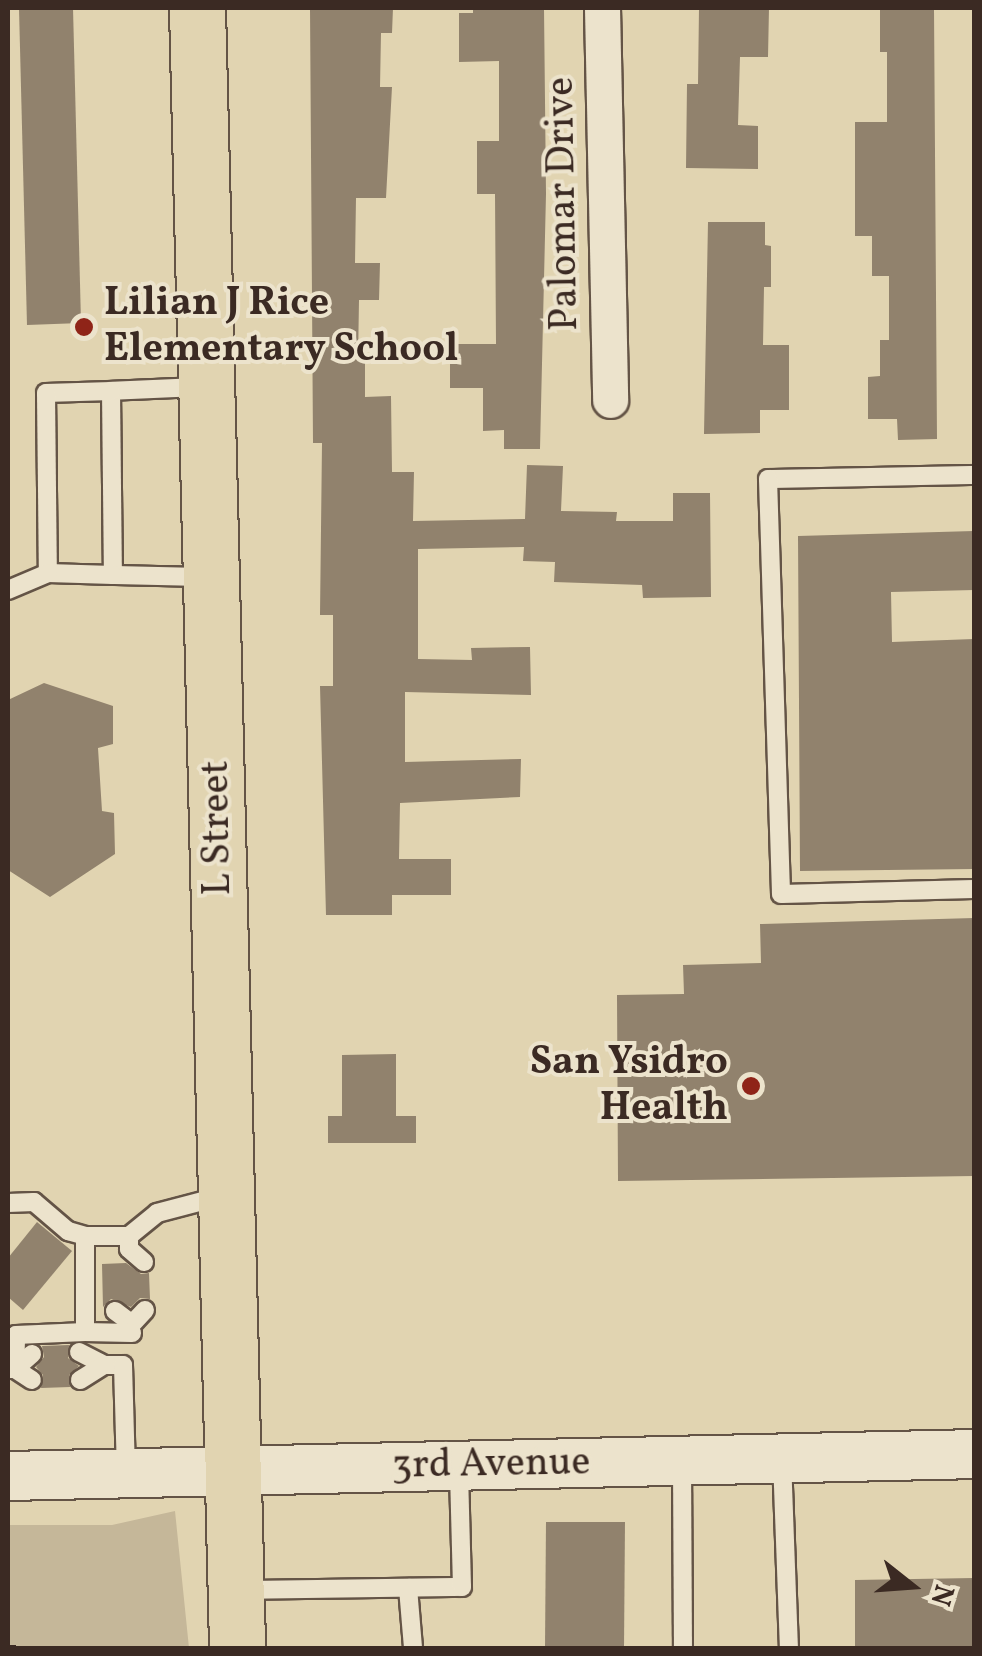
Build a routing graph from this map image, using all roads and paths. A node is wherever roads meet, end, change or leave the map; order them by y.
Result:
1 (197, 8) edge
2 (602, 8) edge
3 (207, 386) junction
4 (112, 392) junction
5 (610, 400) dead end
6 (974, 475) edge
7 (48, 573) junction
8 (113, 575) junction
9 (212, 577) junction
10 (8, 590) edge
11 (974, 890) edge
12 (227, 1195) junction
13 (8, 1203) edge
14 (85, 1236) junction
15 (129, 1242) junction
16 (144, 1262) dead end
17 (115, 1263) dead end
18 (115, 1311) dead end
19 (136, 1322) junction
20 (85, 1332) junction
21 (80, 1352) dead end
22 (32, 1354) dead end
23 (104, 1365) junction
24 (123, 1365) junction
25 (11, 1369) edge
26 (32, 1380) dead end
27 (80, 1380) dead end
28 (974, 1454) edge
29 (782, 1459) junction
30 (682, 1461) junction
31 (458, 1466) junction
32 (234, 1471) junction
33 (126, 1474) junction
34 (8, 1476) edge
35 (408, 1588) junction
36 (235, 1590) junction
37 (8, 1648) edge
38 (20, 1648) edge
39 (237, 1648) edge
40 (413, 1648) edge
41 (684, 1648) edge
42 (789, 1648) edge

1 - 3 main road, L Street
2 - 5 street, Palomar Drive
3 - 4 lane
3 - 9 main road, L Street
4 - 7 lane
4 - 8 lane
6 - 11 lane
7 - 8 lane
7 - 10 lane
8 - 9 lane
9 - 12 main road, L Street
12 - 15 lane
12 - 32 main road, L Street
13 - 14 lane
14 - 15 lane
14 - 20 lane
15 - 16 lane
15 - 17 lane
18 - 19 lane
19 - 20 lane
19 - 24 lane
20 - 25 lane
21 - 23 lane
22 - 25 lane
23 - 24 lane
23 - 27 lane
24 - 33 lane
25 - 26 lane
28 - 29 main road, 3rd Avenue
29 - 30 main road, 3rd Avenue
29 - 42 lane
30 - 31 main road, 3rd Avenue
30 - 41 lane
31 - 32 main road, 3rd Avenue
31 - 35 lane
32 - 33 main road, 3rd Avenue
32 - 36 main road, L Street
33 - 34 main road, 3rd Avenue
35 - 36 lane
35 - 40 lane
36 - 39 main road, L Street
37 - 38 path

